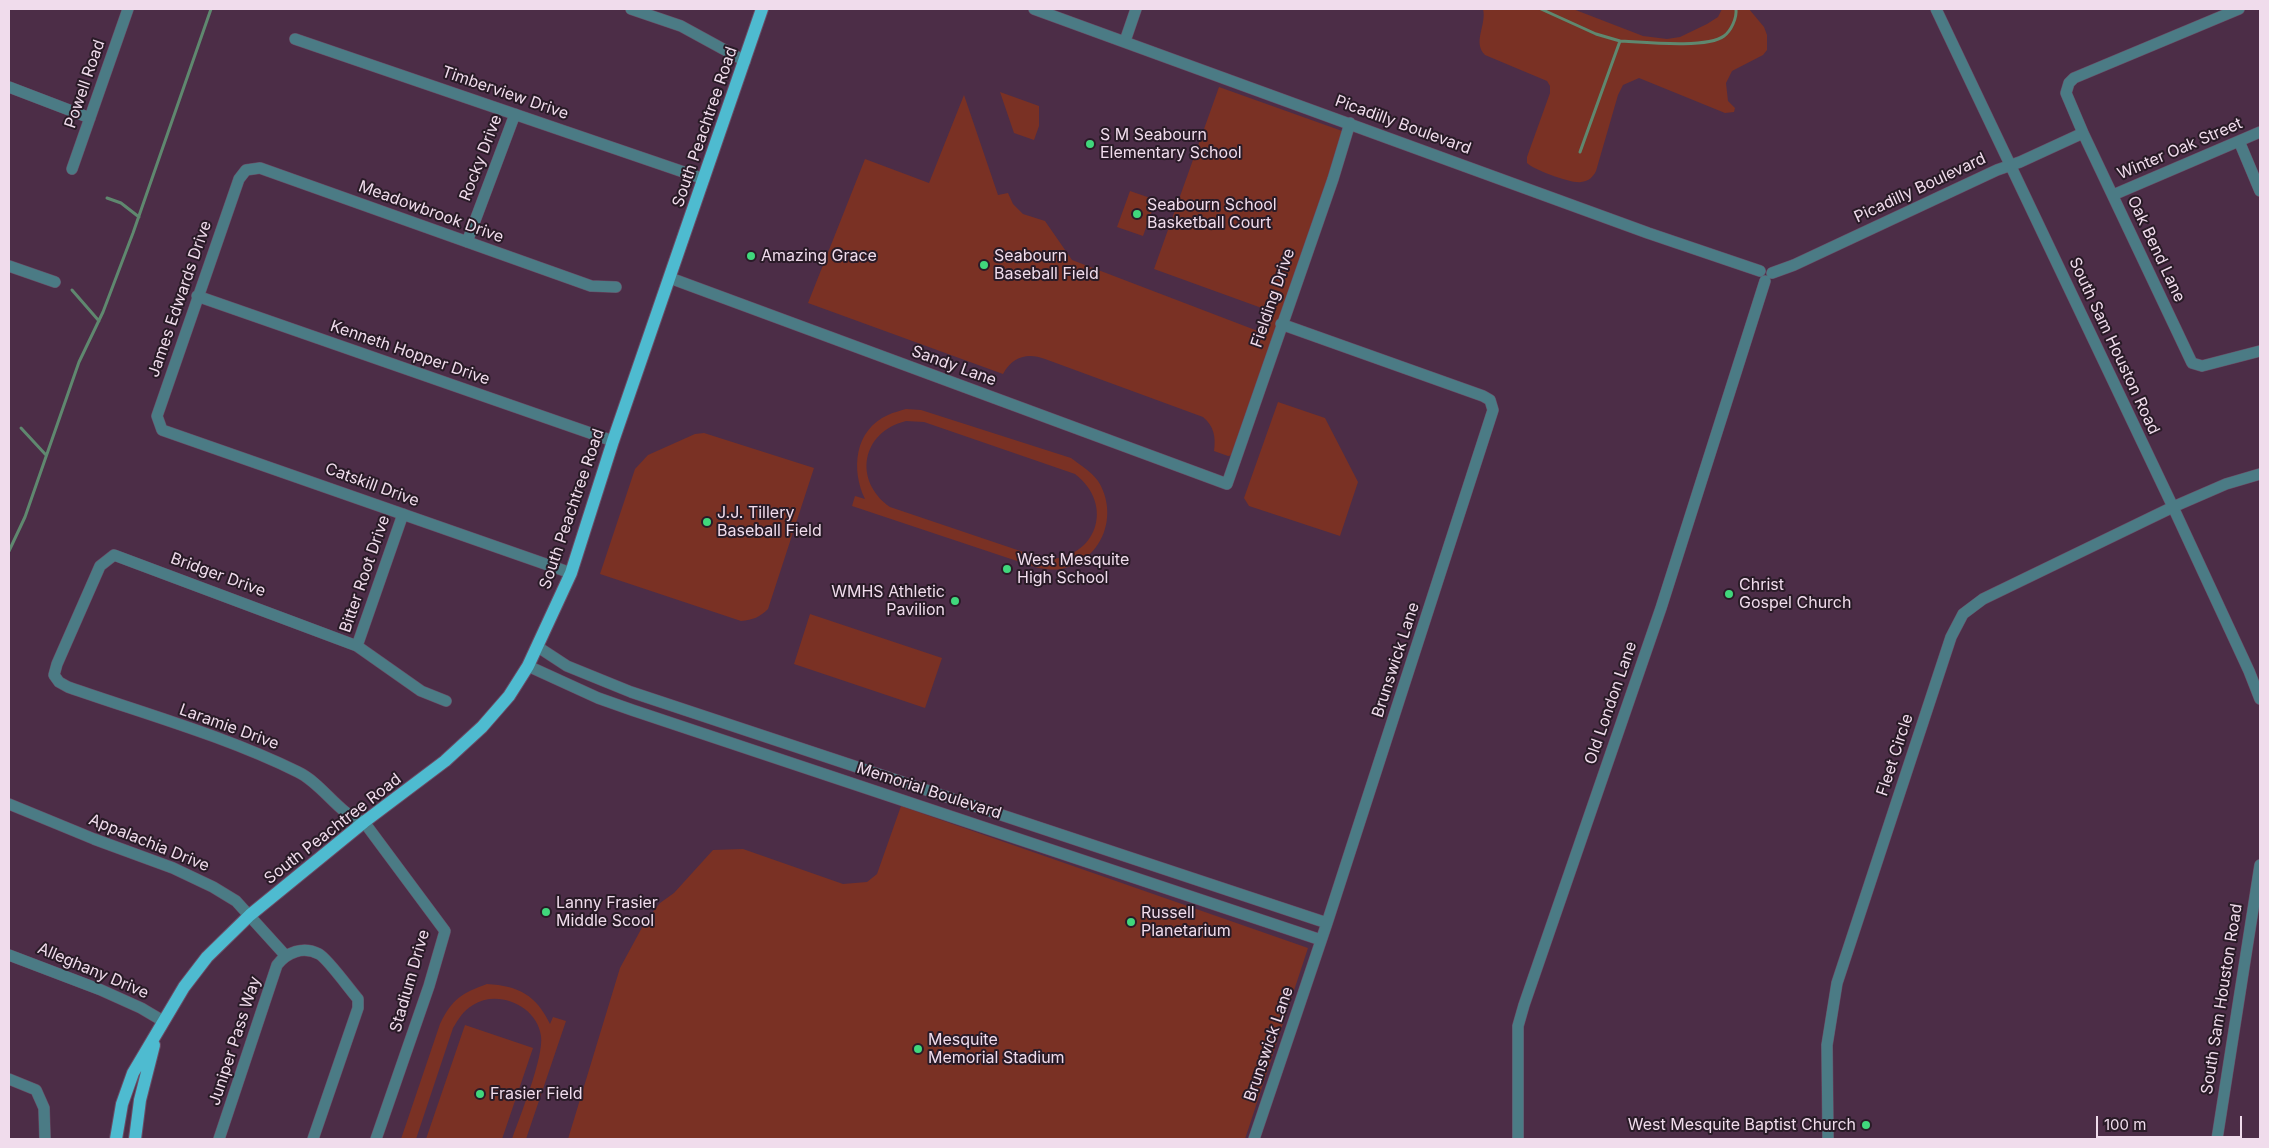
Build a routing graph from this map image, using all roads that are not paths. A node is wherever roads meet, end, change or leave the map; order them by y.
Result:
1 (128, 9) edge
2 (631, 9) edge
3 (762, 9) edge
4 (1034, 9) edge
5 (1136, 9) edge
6 (1936, 9) edge
7 (2239, 9) edge
8 (295, 39) dead end
9 (1125, 42) junction
10 (745, 61) junction
11 (9, 87) edge
12 (515, 114) junction
13 (90, 118) junction
14 (1350, 123) junction
15 (2260, 132) edge
16 (2083, 133) junction
17 (2238, 142) junction
18 (2010, 165) junction
19 (72, 169) dead end
20 (239, 179) joint
21 (704, 179) junction
22 (2260, 191) edge
23 (2113, 195) junction
24 (467, 242) junction
25 (9, 266) edge
26 (1766, 275) junction
27 (670, 278) junction
28 (55, 282) dead end
29 (616, 287) dead end
30 (197, 296) junction
31 (1281, 324) junction
32 (2260, 351) edge
33 (162, 430) joint
34 (613, 441) junction
35 (2260, 474) edge
36 (1227, 484) joint
37 (2173, 507) junction
38 (403, 514) junction
39 (571, 573) junction
40 (357, 646) junction
41 (538, 647) junction
42 (528, 666) junction
43 (68, 687) joint
44 (2260, 699) edge
45 (446, 701) dead end
46 (9, 804) edge
47 (364, 822) junction
48 (2260, 864) edge
49 (250, 915) junction
50 (1327, 924) junction
51 (1322, 940) junction
52 (9, 955) edge
53 (285, 955) junction
54 (161, 1025) junction
55 (9, 1080) edge
56 (45, 1139) edge
57 (116, 1139) edge
58 (135, 1139) edge
59 (219, 1139) edge
60 (313, 1139) edge
61 (376, 1139) edge
62 (1254, 1139) edge
63 (1518, 1139) edge
64 (1828, 1139) edge
65 (2216, 1139) edge

1 - 13 street, Powell Road
2 - 10 street
3 - 10 main road, South Peachtree Road
4 - 9 street, Picadilly Boulevard
5 - 9 street
6 - 18 street, South Sam Houston Road
7 - 16 street, Oak Bend Lane
8 - 12 street, Timberview Drive
9 - 14 street, Picadilly Boulevard
10 - 21 main road, South Peachtree Road
11 - 13 street
12 - 21 street, Timberview Drive
12 - 24 street, Rocky Drive
13 - 19 street, Powell Road
14 - 26 street, Picadilly Boulevard
14 - 31 street, Fielding Drive
15 - 17 street, Winter Oak Street
16 - 18 street, Picadilly Boulevard
16 - 23 street, Oak Bend Lane
17 - 22 street
17 - 23 street, Winter Oak Street
18 - 26 street, Picadilly Boulevard
18 - 37 street, South Sam Houston Road
20 - 24 street, Meadowbrook Drive
20 - 30 street, James Edwards Drive
21 - 27 main road, South Peachtree Road
23 - 32 street, Oak Bend Lane
24 - 29 street, Meadowbrook Drive
25 - 28 street
26 - 63 street, Old London Lane
27 - 34 main road, South Peachtree Road
27 - 36 street, Sandy Lane
30 - 33 street, James Edwards Drive
30 - 34 street, Kenneth Hopper Drive
31 - 36 street, Fielding Drive
31 - 50 street, Brunswick Lane
33 - 38 street, Catskill Drive
34 - 39 main road, South Peachtree Road
35 - 37 street, Fleet Circle
37 - 44 street, South Sam Houston Road
37 - 64 street, Fleet Circle
38 - 39 street, Catskill Drive
38 - 40 street, Bitter Root Drive
39 - 41 main road, South Peachtree Road
40 - 43 street, Bridger Drive
40 - 45 street, Bridger Drive
41 - 42 main road, South Peachtree Road
41 - 50 street, Memorial Boulevard
42 - 47 main road, South Peachtree Road
42 - 51 street, Memorial Boulevard
43 - 47 street, Laramie Drive
46 - 49 street, Appalachia Drive
47 - 49 main road, South Peachtree Road
47 - 61 street, Stadium Drive
48 - 65 street, South Sam Houston Road
49 - 53 street, Appalachia Drive
49 - 54 main road, South Peachtree Road
50 - 51 street, Brunswick Lane
51 - 62 street, Brunswick Lane
52 - 54 street, Alleghany Drive
53 - 59 street, Juniper Pass Way
53 - 60 street
54 - 57 main road, South Peachtree Road
54 - 58 main road
55 - 56 street

